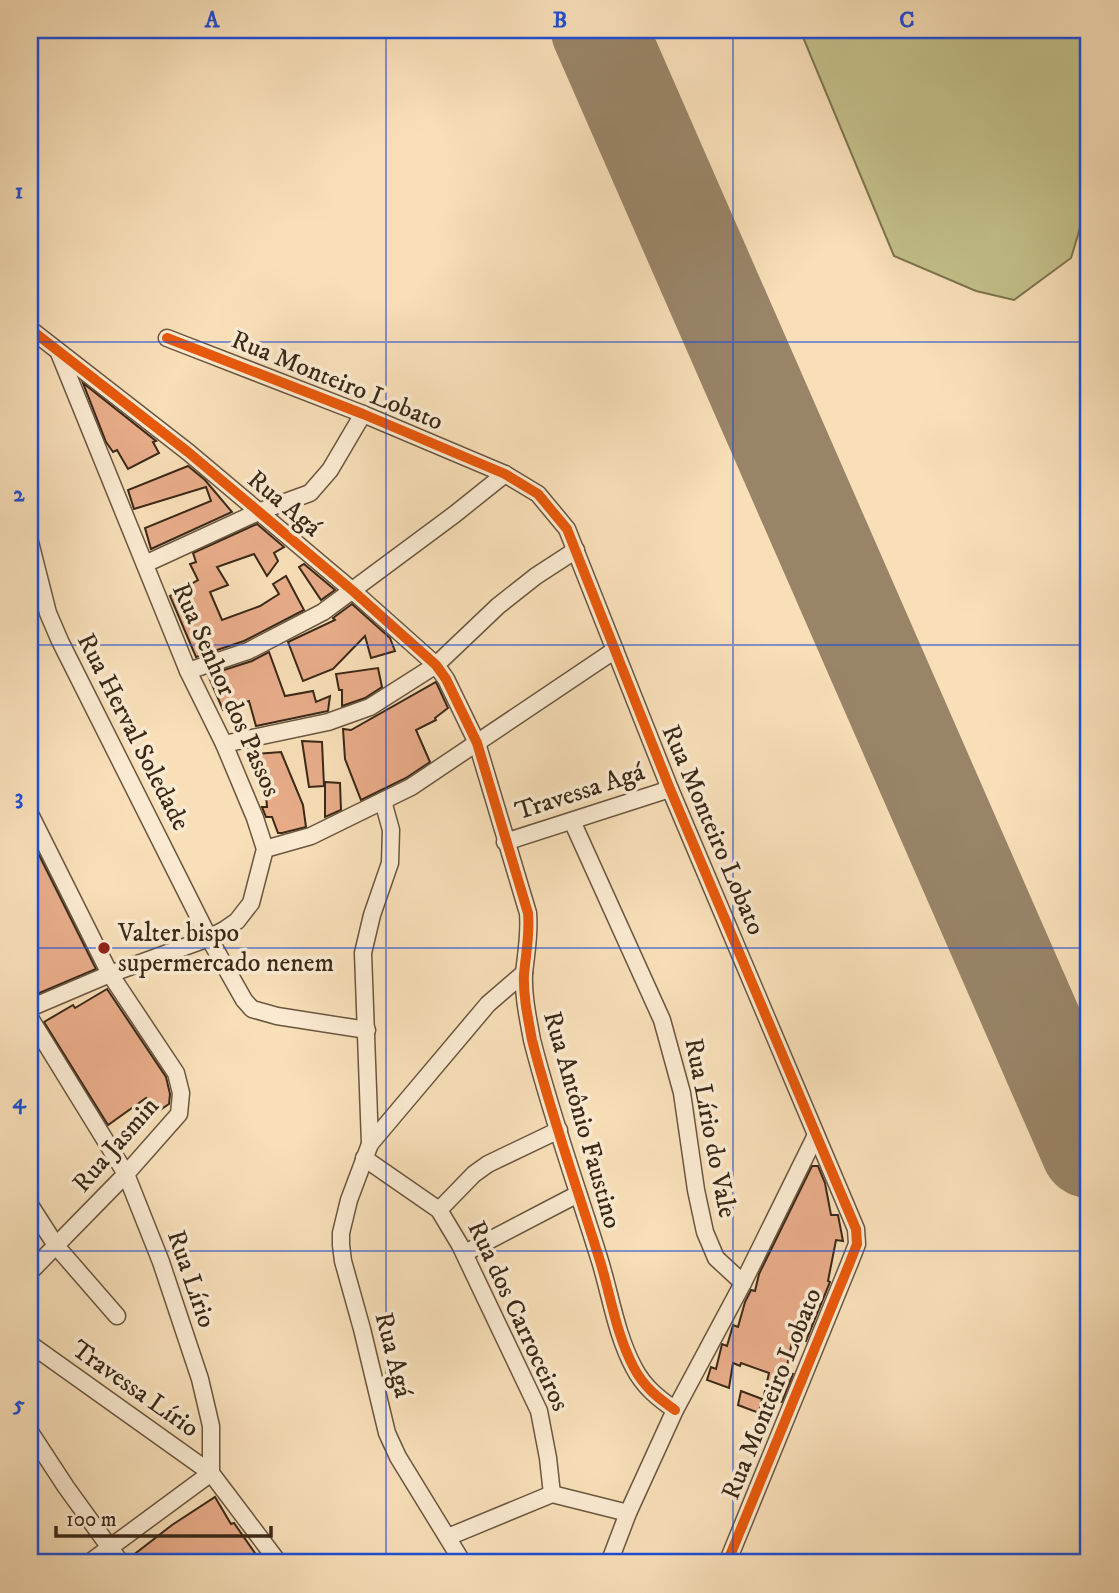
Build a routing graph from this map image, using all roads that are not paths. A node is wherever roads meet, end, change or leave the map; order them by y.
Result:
1 (30, 330) edge
2 (167, 338) dead end
3 (58, 351) junction
4 (363, 414) junction
5 (505, 474) junction
6 (258, 512) junction
7 (30, 542) edge
8 (576, 550) junction
9 (145, 564) junction
10 (353, 591) junction
11 (615, 650) junction
12 (436, 665) junction
13 (188, 671) junction
14 (477, 743) junction
15 (224, 744) junction
16 (670, 789) junction
17 (383, 801) junction
18 (30, 814) edge
19 (572, 821) junction
20 (505, 842) junction
21 (265, 849) junction
22 (209, 938) junction
23 (524, 973) junction
24 (110, 974) junction
25 (30, 1008) edge
26 (30, 1018) edge
27 (367, 1030) junction
28 (559, 1130) junction
29 (816, 1135) junction
30 (367, 1151) junction
31 (126, 1174) junction
32 (578, 1194) junction
33 (30, 1205) edge
34 (439, 1210) junction
35 (57, 1247) junction
36 (465, 1253) junction
37 (30, 1272) edge
38 (743, 1283) junction
39 (117, 1316) dead end
40 (30, 1344) edge
41 (675, 1410) junction
42 (30, 1432) edge
43 (211, 1473) junction
44 (552, 1494) junction
45 (628, 1513) junction
46 (448, 1537) junction
47 (110, 1550) junction
48 (89, 1563) edge
49 (121, 1563) edge
50 (279, 1563) edge
51 (463, 1563) edge
52 (609, 1563) edge
53 (727, 1563) edge

1 - 3 street, Rua Agá
2 - 4 street, Rua Monteiro Lobato
3 - 6 street, Rua Agá
3 - 9 street, Rua Senhor dos Passos
4 - 5 street, Rua Monteiro Lobato
4 - 6 street
5 - 8 street, Rua Monteiro Lobato
5 - 10 street
6 - 9 street
6 - 10 street, Rua Agá
7 - 22 street, Rua Herval Soledade
8 - 11 street, Rua Monteiro Lobato
8 - 12 street
9 - 13 street, Rua Senhor dos Passos
10 - 12 street, Rua Agá
10 - 13 street
11 - 14 street
11 - 16 street, Rua Monteiro Lobato
12 - 14 street, Rua Agá
12 - 15 street
13 - 15 street, Rua Senhor dos Passos
14 - 17 street
14 - 20 street, Rua Antônio Faustino
15 - 21 street, Rua Senhor dos Passos
16 - 19 street, Travessa Agá
16 - 29 street, Rua Monteiro Lobato
17 - 21 street
17 - 27 street, Rua Agá
18 - 24 street, Rua Jasmin
19 - 20 street, Travessa Agá
19 - 38 street, Rua Lírio do Vale
20 - 23 street, Rua Antônio Faustino
21 - 22 street
22 - 24 street
22 - 27 street, Rua Herval Soledade
23 - 28 street, Rua Antônio Faustino
23 - 30 street, Rua Agá
24 - 25 street
24 - 31 street, Rua Jasmin
26 - 31 street, Rua Lírio
27 - 30 street, Rua Agá
28 - 32 street, Rua Antônio Faustino
28 - 34 street
29 - 38 street
29 - 53 street, Rua Monteiro Lobato
30 - 34 street, Rua dos Carroceiros
30 - 46 street, Rua Agá
31 - 35 street, Rua Jasmin
31 - 43 street, Rua Lírio
32 - 36 street
32 - 41 street, Rua Antônio Faustino
33 - 35 street
34 - 36 street, Rua dos Carroceiros
35 - 37 street, Rua Jasmin
35 - 39 street
36 - 44 street, Rua dos Carroceiros
38 - 41 street
40 - 43 street, Travessa Lírio
41 - 45 street
42 - 47 street
43 - 47 street
43 - 50 street
44 - 45 street
44 - 46 street
45 - 52 street
46 - 51 street, Rua Agá
47 - 48 street
47 - 49 street

